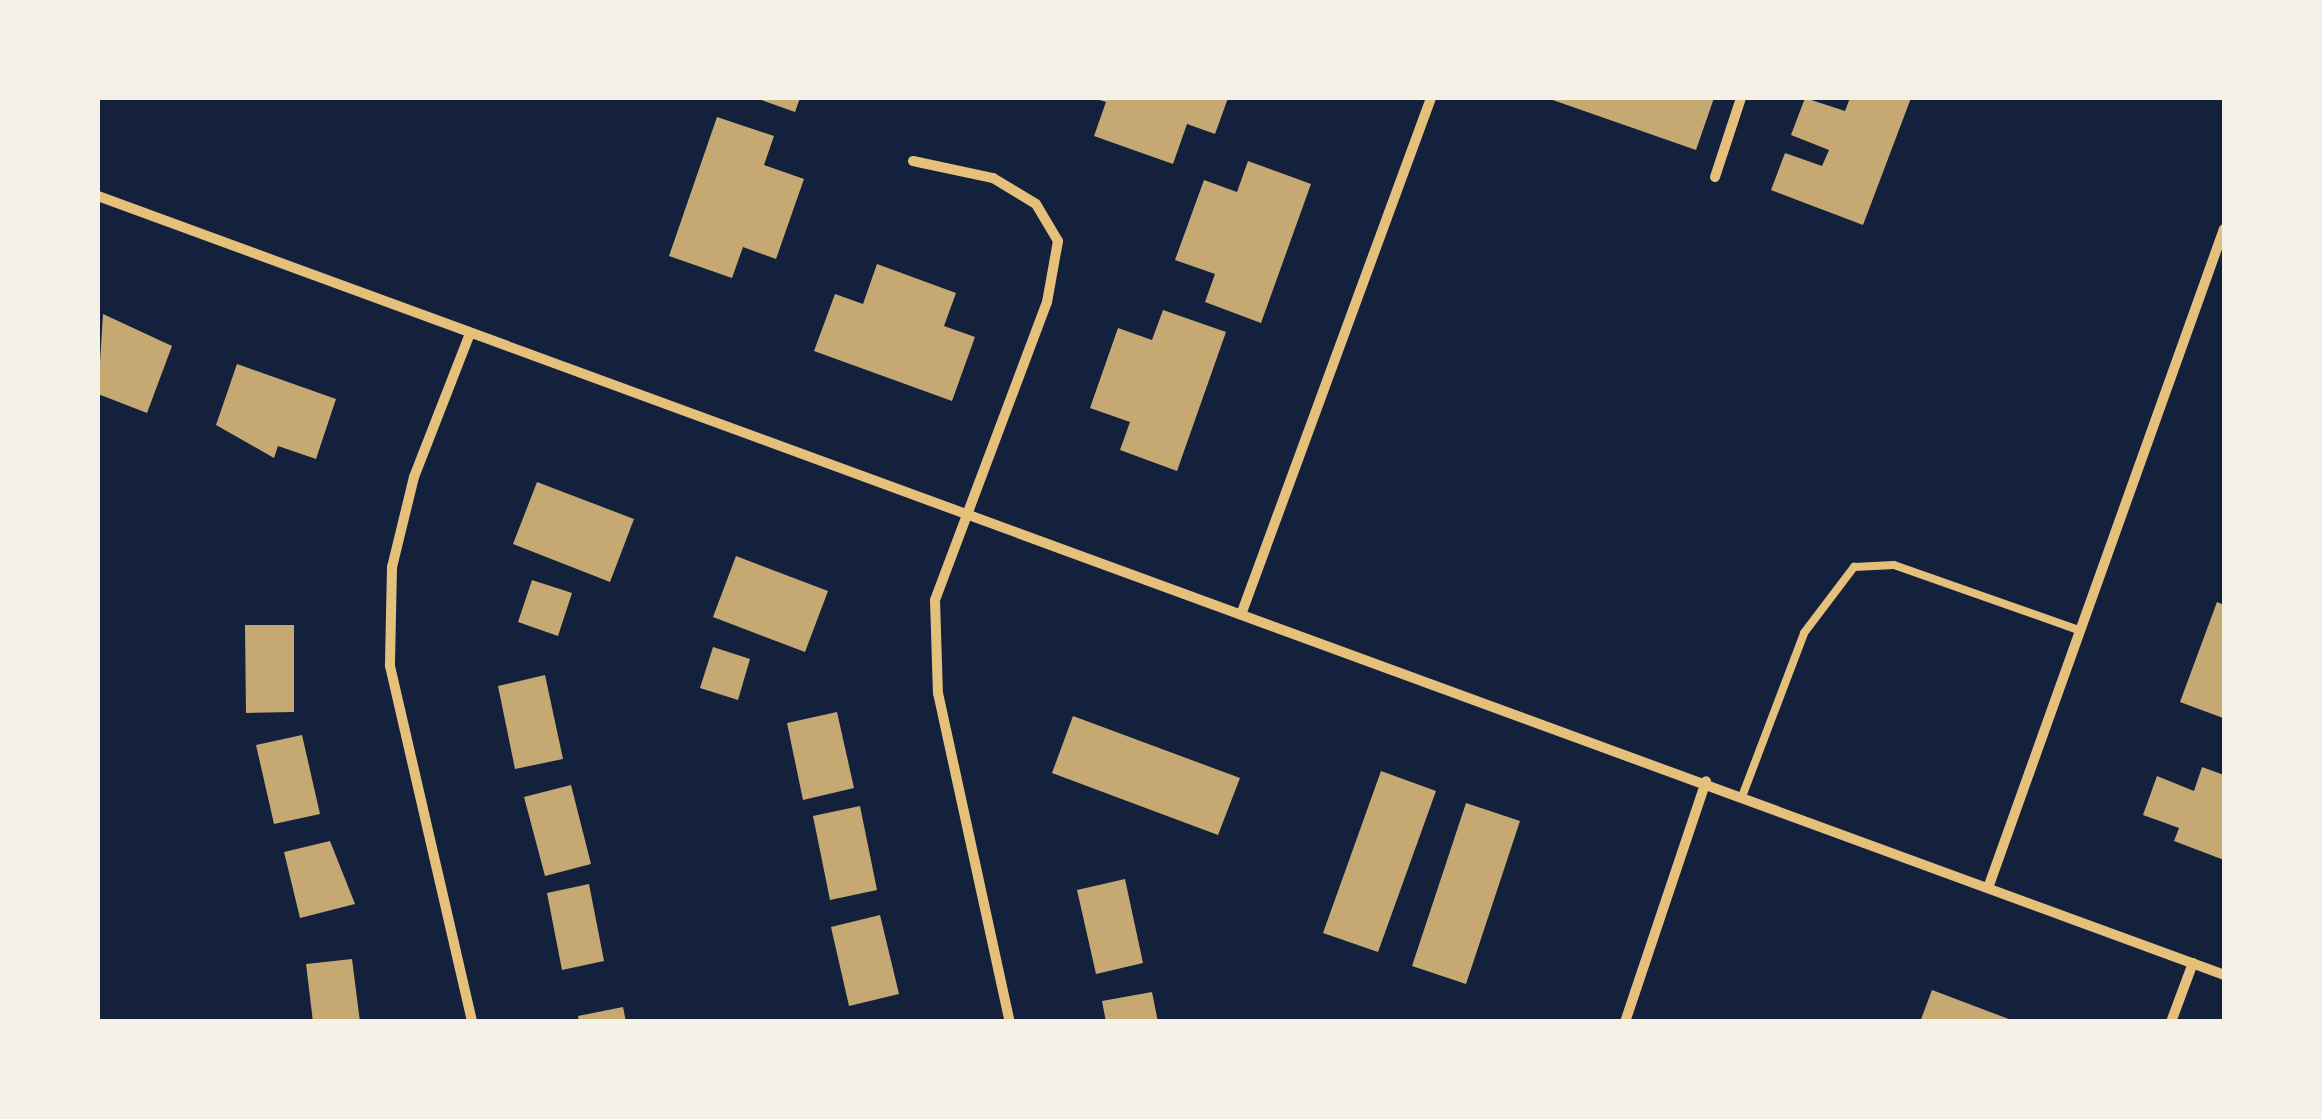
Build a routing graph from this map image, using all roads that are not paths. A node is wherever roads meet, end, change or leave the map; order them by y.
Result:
1 (1432, 98) edge
2 (1741, 98) edge
3 (913, 161) dead end
4 (1715, 177) dead end
5 (98, 196) edge
6 (2224, 229) edge
7 (469, 336) junction
8 (962, 517) junction
9 (1242, 612) junction
10 (2079, 630) junction
11 (1706, 782) junction
12 (1743, 794) junction
13 (1988, 888) junction
14 (2193, 963) junction
15 (2224, 975) edge
16 (472, 1022) edge
17 (1010, 1022) edge
18 (1625, 1022) edge
19 (2171, 1022) edge

1 - 9 street
2 - 4 street
3 - 8 street
5 - 7 street
6 - 10 street
7 - 8 street
7 - 16 street
8 - 9 street
8 - 17 street
9 - 11 street
10 - 12 lane
10 - 13 street
11 - 12 street
11 - 18 street
12 - 13 street
13 - 14 street
14 - 15 street
14 - 19 street

